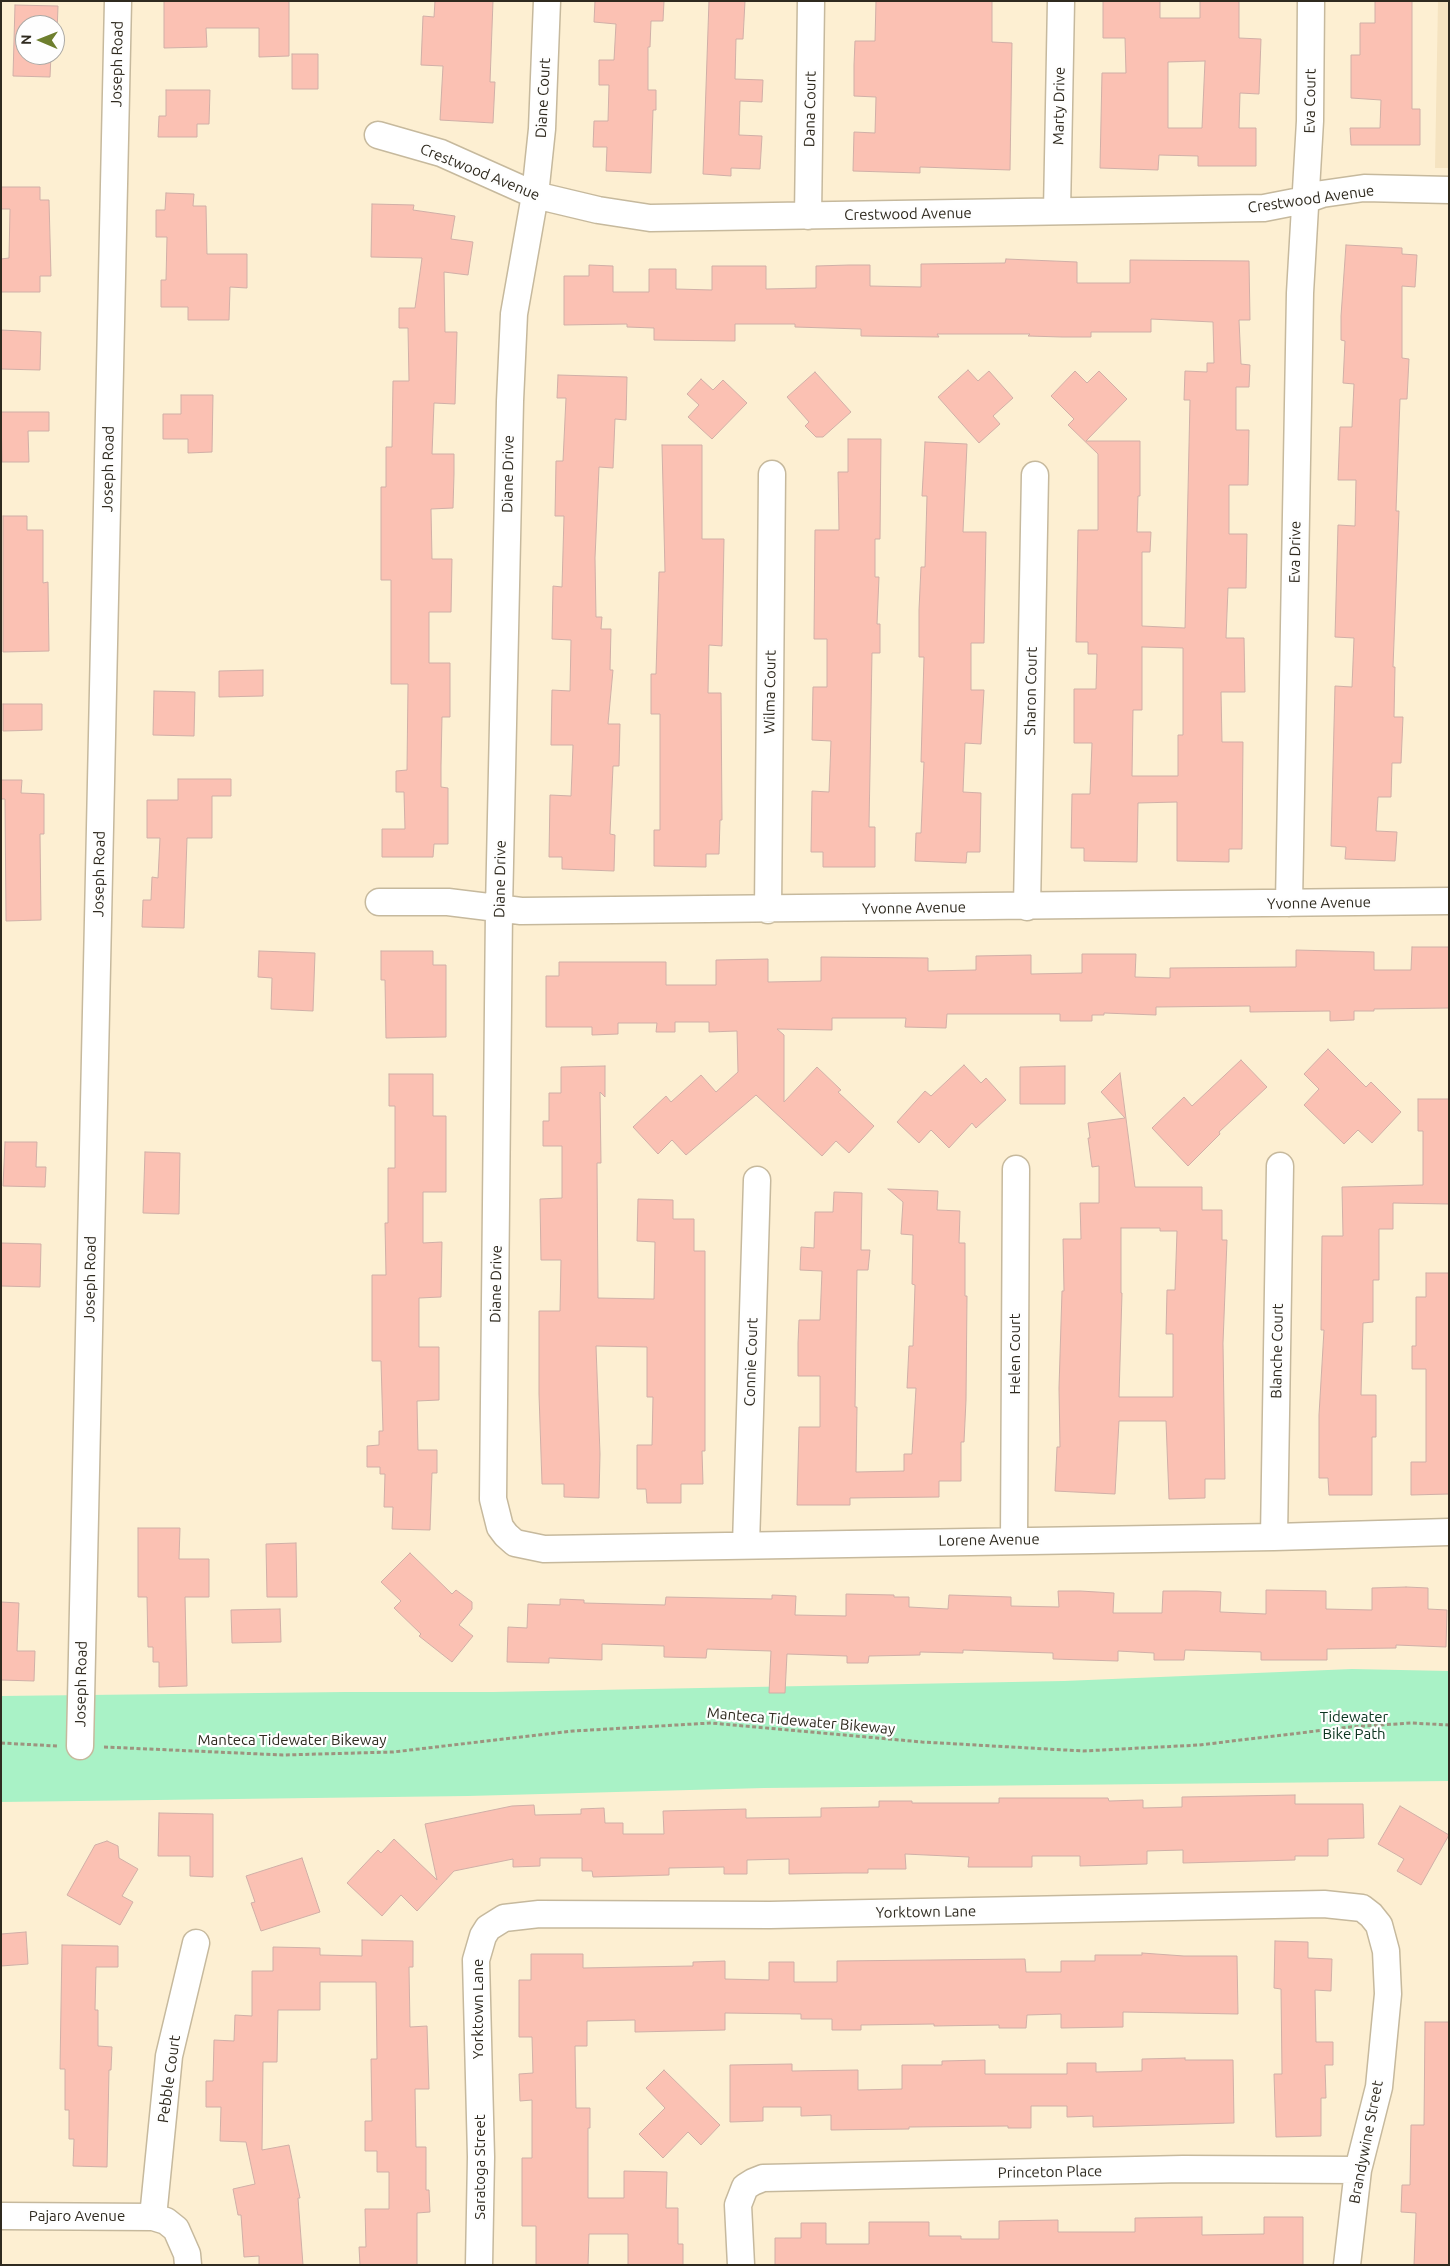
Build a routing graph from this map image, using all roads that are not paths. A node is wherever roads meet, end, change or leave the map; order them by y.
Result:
1 (118, 1) edge
2 (547, 1) edge
3 (811, 1) edge
4 (1061, 1) edge
5 (1311, 1) edge
6 (378, 135) dead end
7 (1449, 190) edge
8 (535, 195) junction
9 (1305, 200) junction
10 (1057, 210) junction
11 (808, 216) junction
12 (772, 474) dead end
13 (1034, 475) dead end
14 (379, 902) dead end
15 (1449, 902) edge
16 (1289, 903) junction
17 (1027, 907) junction
18 (499, 909) junction
19 (768, 910) junction
20 (1280, 1166) dead end
21 (1016, 1168) dead end
22 (756, 1180) dead end
23 (1449, 1532) edge
24 (1274, 1537) junction
25 (1014, 1540) junction
26 (746, 1545) junction
27 (530, 1546) joint
28 (80, 1746) road end
29 (196, 1943) dead end
30 (1382, 2048) joint
31 (479, 2070) joint
32 (1358, 2170) junction
33 (1, 2216) edge
34 (153, 2217) junction
35 (188, 2265) edge
36 (479, 2265) edge
37 (741, 2265) edge
38 (1347, 2265) edge

1 - 28 street, Joseph Road
2 - 8 street, Diane Court
3 - 11 street, Dana Court
4 - 10 street, Marty Drive
5 - 9 street, Eva Court
6 - 8 street, Crestwood Avenue
7 - 9 street, Crestwood Avenue
8 - 11 street, Crestwood Avenue
8 - 18 street, Diane Drive
9 - 10 street, Crestwood Avenue
9 - 16 street, Eva Drive
10 - 11 street, Crestwood Avenue
12 - 19 street, Wilma Court
13 - 17 street, Sharon Court
14 - 18 street, Yvonne Avenue
15 - 16 street, Yvonne Avenue
16 - 17 street, Yvonne Avenue
17 - 19 street, Yvonne Avenue
18 - 19 street, Yvonne Avenue
18 - 27 street, Diane Drive
20 - 24 street, Blanche Court
21 - 25 street, Helen Court
22 - 26 street, Connie Court
23 - 24 street, Lorene Avenue
24 - 25 street, Lorene Avenue
25 - 26 street, Lorene Avenue
26 - 27 street, Lorene Avenue
29 - 34 street, Pebble Court
30 - 31 street, Yorktown Lane
30 - 32 street, Brandywine Street
31 - 36 street, Saratoga Street
32 - 37 street, Princeton Place
32 - 38 street, Brandywine Street
33 - 34 street, Pajaro Avenue
34 - 35 street

